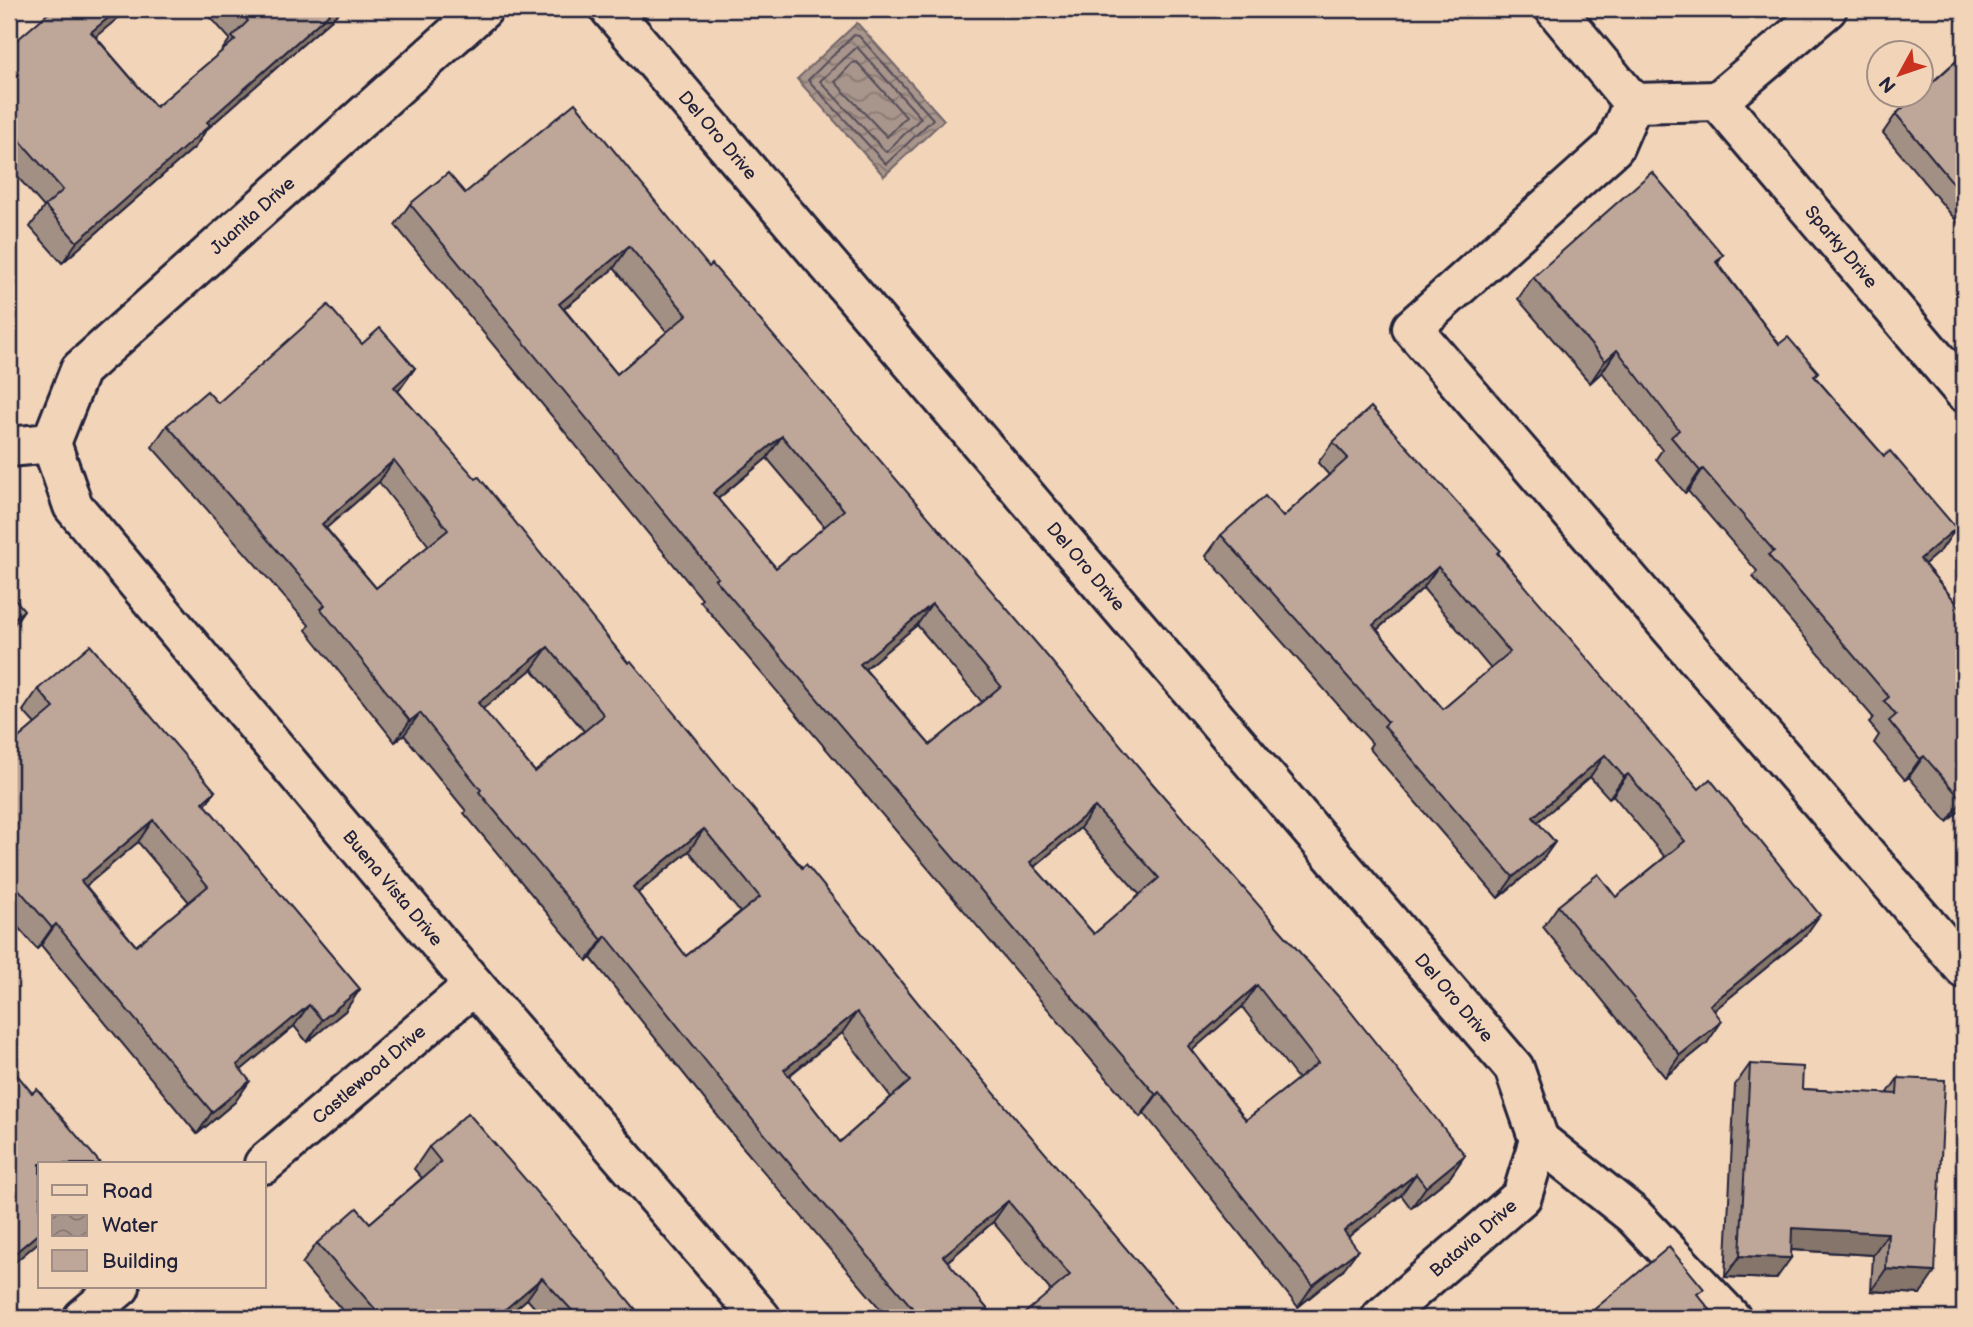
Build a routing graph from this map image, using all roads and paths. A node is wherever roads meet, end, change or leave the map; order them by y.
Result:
1 (483, 9) edge
2 (610, 9) edge
3 (1555, 9) edge
4 (1827, 9) edge
5 (1718, 101) junction
6 (1633, 103) junction
7 (1960, 380) edge
8 (51, 443) junction
9 (9, 447) edge
10 (1964, 968) edge
11 (474, 985) junction
12 (1539, 1140) junction
13 (266, 1162) edge
14 (119, 1288) edge
15 (83, 1318) edge
16 (761, 1318) edge
17 (1381, 1318) edge
18 (1731, 1318) edge

1 - 8 street, Juanita Drive
2 - 12 street, Del Oro Drive
3 - 6 street
4 - 5 street
5 - 6 street
5 - 7 street, Sparky Drive
6 - 10 street
8 - 9 street
8 - 11 street, Buena Vista Drive
11 - 13 street, Castlewood Drive
11 - 16 street, Buena Vista Drive
12 - 17 street, Batavia Drive
12 - 18 street
14 - 15 street

